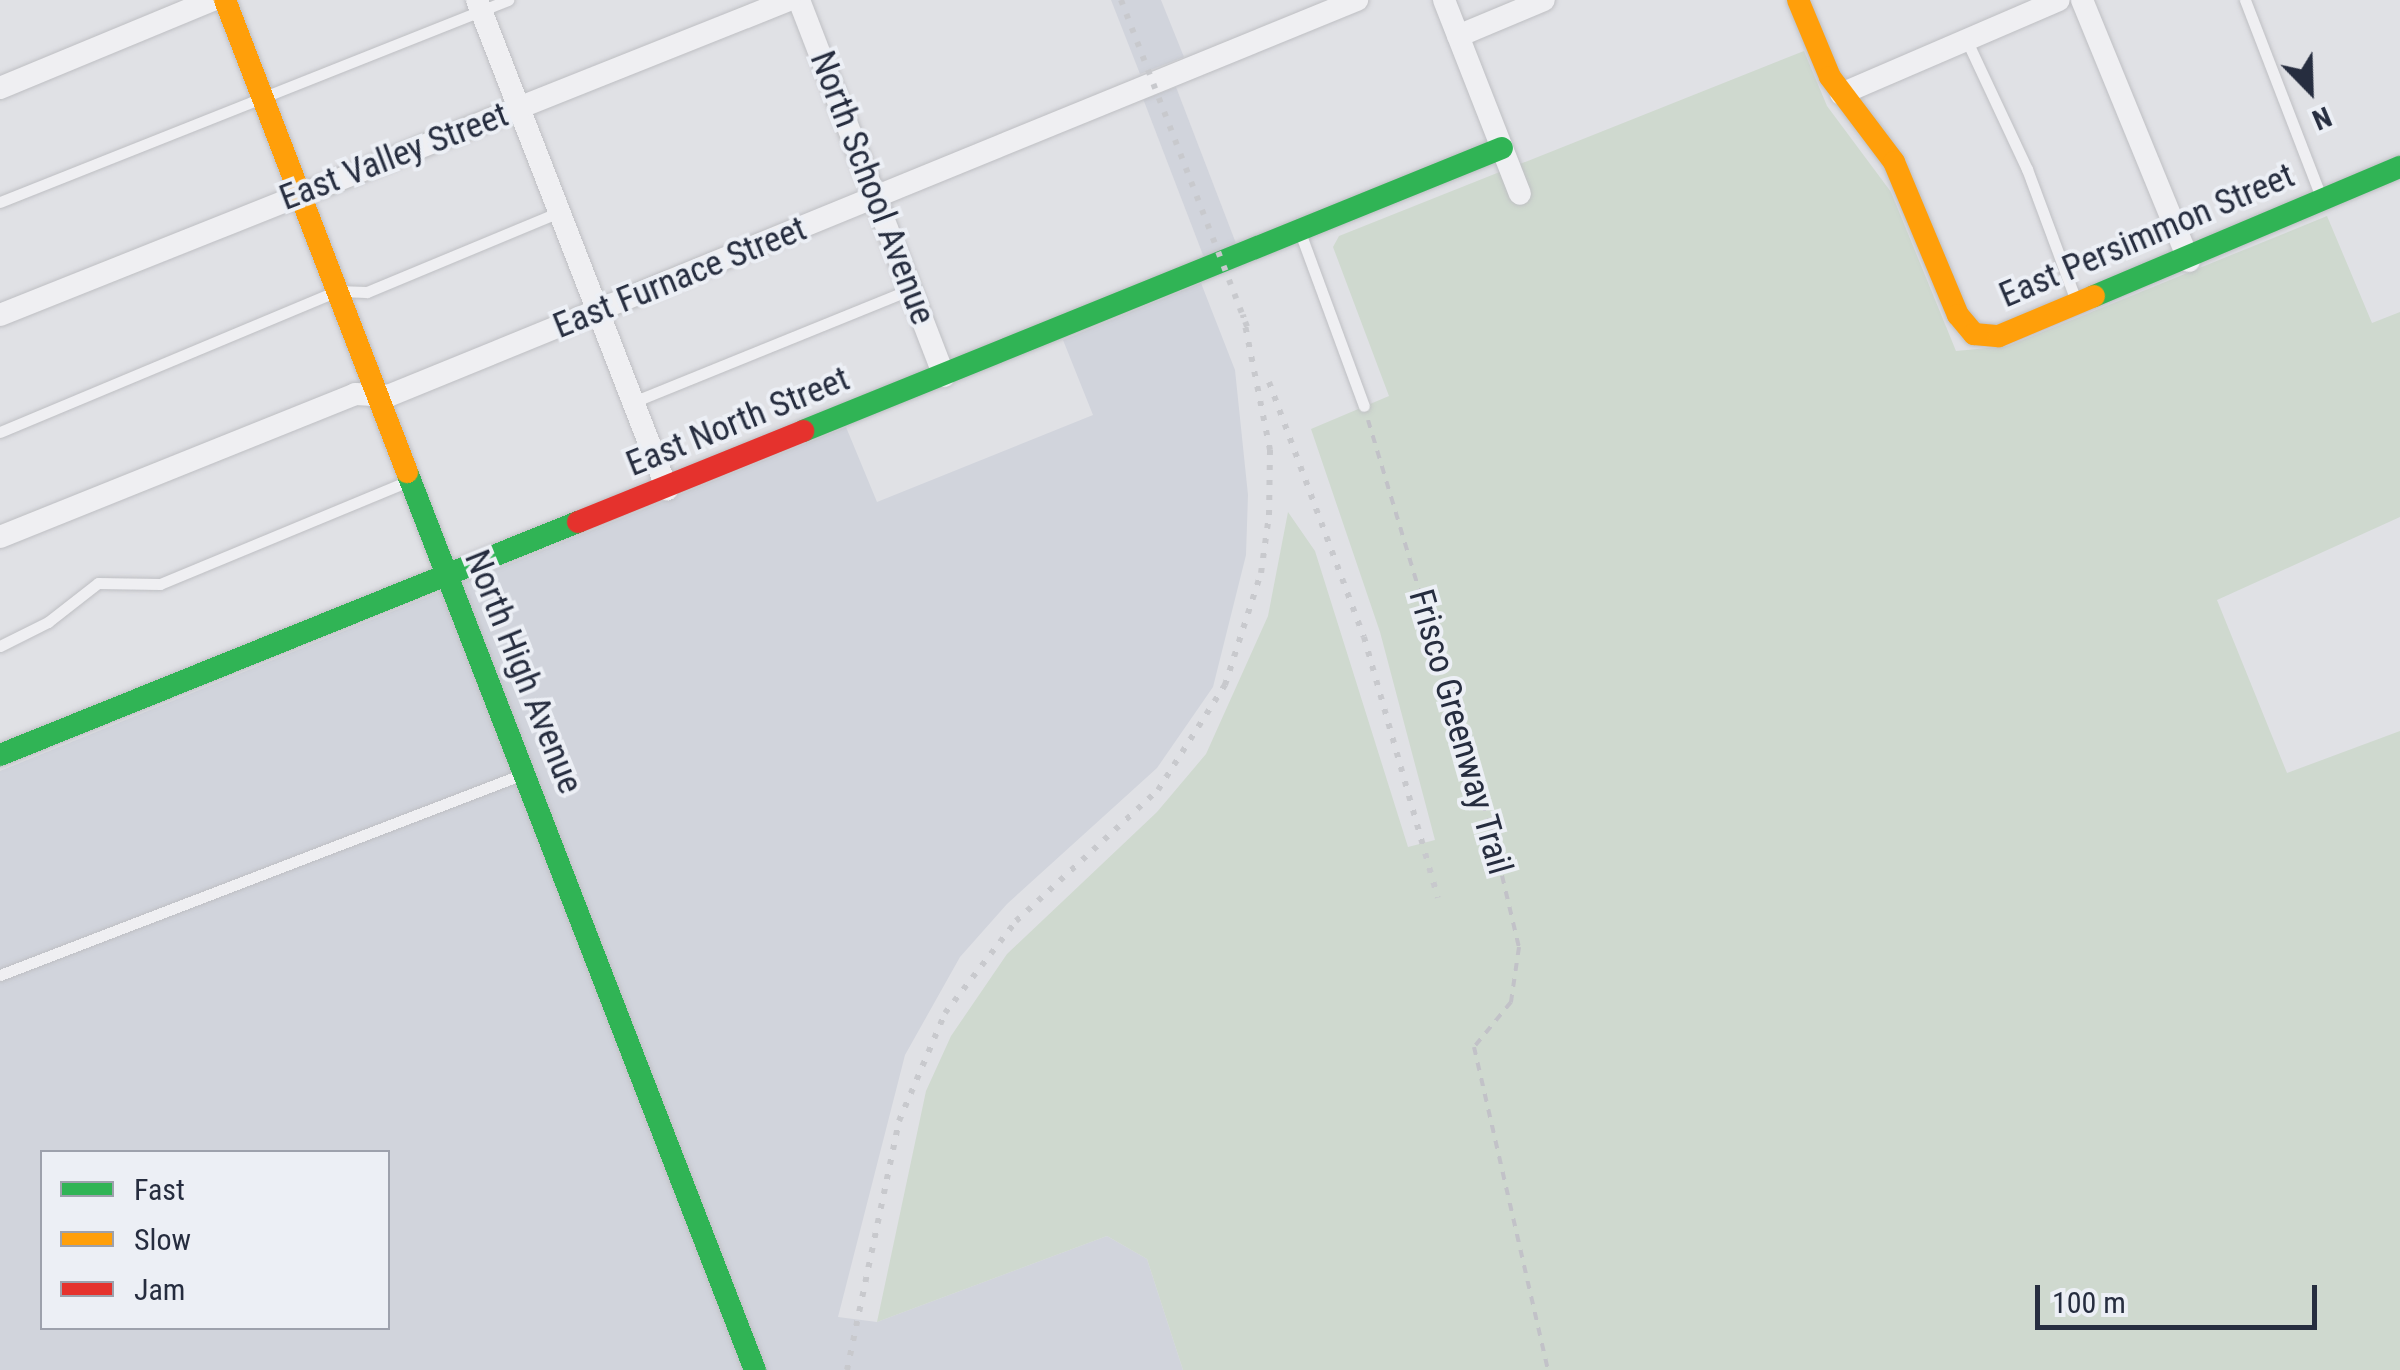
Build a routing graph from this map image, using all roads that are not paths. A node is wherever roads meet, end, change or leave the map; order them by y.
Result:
1 (212, 0) edge
2 (225, 0) edge
3 (508, 0) edge
4 (789, 0) edge
5 (799, 0) edge
6 (1357, 0) edge
7 (1444, 0) edge
8 (1544, 0) edge
9 (1798, 0) edge
10 (2059, 0) edge
11 (2082, 0) edge
12 (2246, 0) edge
13 (479, 5) edge
14 (1458, 36) junction
15 (1966, 40) junction
16 (0, 88) edge
17 (262, 94) junction
18 (1841, 94) junction
19 (520, 110) junction
20 (1502, 148) junction
21 (2400, 167) edge
22 (1520, 194) dead end
23 (300, 195) junction
24 (876, 198) junction
25 (0, 202) edge
26 (2322, 202) junction
27 (560, 212) junction
28 (1299, 231) junction
29 (2189, 260) junction
30 (911, 289) junction
31 (337, 292) junction
32 (2078, 305) junction
33 (598, 311) junction
34 (0, 315) edge
35 (944, 376) junction
36 (376, 394) junction
37 (633, 402) junction
38 (1364, 406) road end
39 (0, 432) edge
40 (410, 480) junction
41 (667, 489) junction
42 (0, 537) edge
43 (446, 574) junction
44 (0, 646) edge
45 (0, 756) edge
46 (525, 773) junction
47 (0, 975) edge
48 (755, 1370) edge

1 - 16 street
2 - 17 street, North High Avenue
3 - 13 lane
4 - 19 street, East Valley Street
5 - 24 street, North School Avenue
6 - 24 street, East Furnace Street
7 - 14 street
8 - 14 street
9 - 18 street
10 - 15 street
11 - 29 street
12 - 26 lane
13 - 17 lane
13 - 19 street
14 - 20 street
15 - 18 street
15 - 32 lane
17 - 23 street, North High Avenue
17 - 25 lane
18 - 32 street, East Persimmon Street
19 - 23 street, East Valley Street
19 - 27 street
20 - 22 street
20 - 28 street, East North Street
21 - 26 street, East Persimmon Street
23 - 31 street, North High Avenue
23 - 34 street, East Valley Street
24 - 30 street, North School Avenue
24 - 33 street, East Furnace Street
26 - 29 street, East Persimmon Street
27 - 31 lane
27 - 33 street
28 - 35 street, East North Street
28 - 38 lane
29 - 32 street, East Persimmon Street
30 - 35 street, North School Avenue
30 - 37 lane
31 - 36 street, North High Avenue
31 - 39 lane
33 - 36 street, East Furnace Street
33 - 37 street
35 - 41 street, East North Street
36 - 40 street, North High Avenue
36 - 42 street, East Furnace Street
37 - 41 street
40 - 43 street, North High Avenue
40 - 44 lane
41 - 43 street, East North Street
43 - 45 street, East North Street
43 - 46 street, North High Avenue
46 - 47 lane
46 - 48 street, North High Avenue

